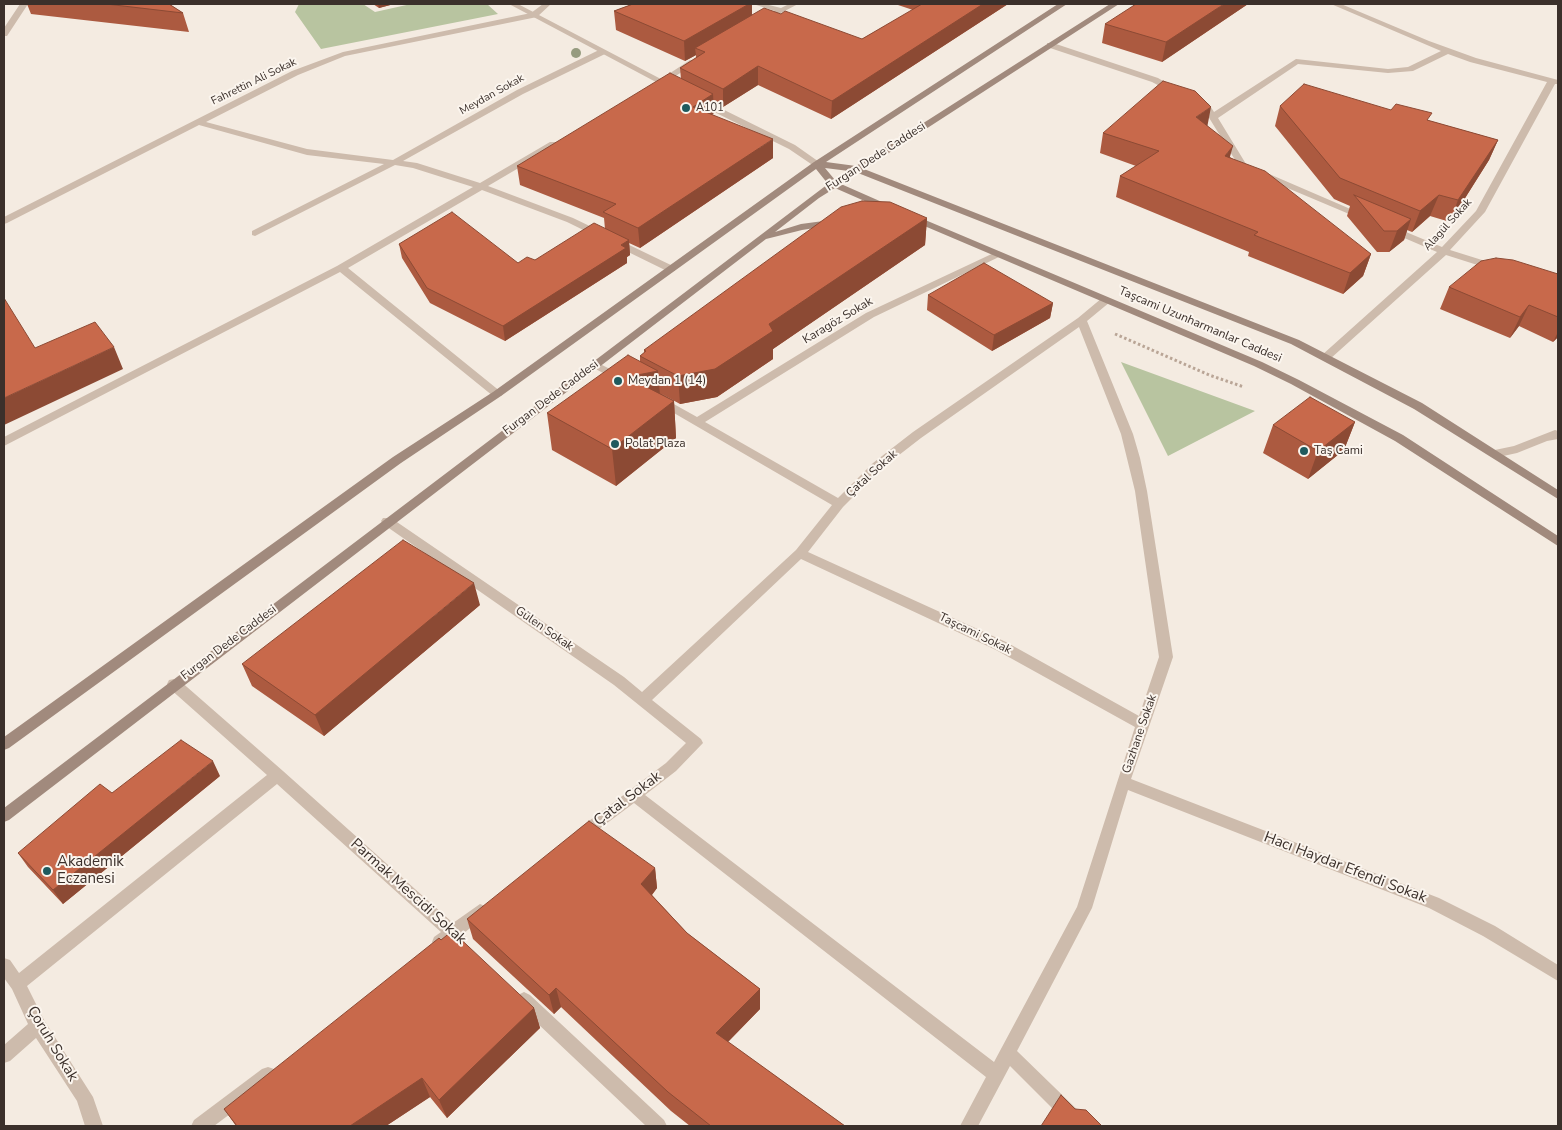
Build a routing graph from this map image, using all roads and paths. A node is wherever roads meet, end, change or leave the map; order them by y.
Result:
1 (24, 4) edge
2 (513, 4) edge
3 (547, 4) edge
4 (757, 4) edge
5 (794, 4) edge
6 (1063, 4) edge
7 (1115, 4) edge
8 (1335, 4) edge
9 (781, 10) junction
10 (534, 15) junction
11 (754, 26) edge
12 (4, 34) edge
13 (1050, 45) junction
14 (1447, 51) junction
15 (602, 52) junction
16 (703, 56) edge
17 (1555, 81) edge
18 (656, 84) junction
19 (678, 90) edge
20 (687, 95) edge
21 (1213, 117) junction
22 (197, 122) junction
23 (558, 141) edge
24 (395, 162) junction
25 (817, 164) junction
26 (856, 169) junction
27 (833, 184) junction
28 (482, 186) junction
29 (4, 221) edge
30 (844, 222) edge
31 (255, 233) dead end
32 (756, 241) junction
33 (1444, 251) junction
34 (998, 254) junction
35 (341, 268) junction
36 (671, 269) junction
37 (1508, 271) edge
38 (1106, 300) junction
39 (1082, 320) junction
40 (1326, 356) junction
41 (596, 365) junction
42 (630, 384) edge
43 (1252, 389) dead end
44 (647, 393) edge
45 (497, 394) junction
46 (698, 421) junction
47 (1558, 435) edge
48 (4, 442) edge
49 (1494, 454) junction
50 (1558, 495) edge
51 (839, 504) junction
52 (387, 521) junction
53 (1558, 542) edge
54 (800, 553) junction
55 (174, 684) junction
56 (643, 700) junction
57 (1144, 725) junction
58 (696, 743) joint
59 (4, 744) edge
60 (278, 775) junction
61 (1123, 782) junction
62 (635, 794) junction
63 (4, 816) edge
64 (571, 842) edge
65 (492, 902) edge
66 (452, 933) junction
67 (466, 946) edge
68 (430, 950) edge
69 (4, 965) edge
70 (1558, 974) edge
71 (18, 984) junction
72 (516, 993) edge
73 (38, 1026) junction
74 (1009, 1054) junction
75 (4, 1055) edge
76 (278, 1068) edge
77 (996, 1075) junction
78 (94, 1126) edge
79 (200, 1126) edge
80 (658, 1126) edge
81 (969, 1126) edge
82 (1082, 1126) edge

1 - 12 street
2 - 10 street
3 - 10 street
4 - 9 street
5 - 9 street
6 - 25 main road, Furgan Dede Caddesi
7 - 13 main road, Furgan Dede Caddesi
8 - 14 street
9 - 11 street
10 - 15 street
10 - 22 street, Fahrettin Ali Sokak
13 - 21 street
13 - 26 main road, Furgan Dede Caddesi
14 - 17 street
14 - 21 street
15 - 18 street
15 - 24 street, Meydan Sokak
16 - 18 street
17 - 33 street, Alagül Sokak
18 - 19 street
20 - 25 street, Taşcami Uzunharmanlar Caddesi
21 - 33 street
22 - 24 street
22 - 29 street, Fahrettin Ali Sokak
23 - 28 street
24 - 28 street
24 - 31 street, Meydan Sokak
25 - 26 main road, Taşcami Uzunharmanlar Caddesi
25 - 27 main road, Taşcami Uzunharmanlar Caddesi
25 - 36 main road, Furgan Dede Caddesi
26 - 27 main road, Furgan Dede Caddesi
26 - 40 main road, Taşcami Uzunharmanlar Caddesi
27 - 32 main road, Furgan Dede Caddesi
27 - 34 main road, Taşcami Uzunharmanlar Caddesi
28 - 35 street
28 - 36 street
30 - 32 main road
32 - 41 main road, Furgan Dede Caddesi
33 - 37 street
33 - 40 street, Alagül Sokak
34 - 38 main road, Taşcami Uzunharmanlar Caddesi
34 - 46 street, Karagöz Sokak
35 - 45 street
35 - 48 street
36 - 45 main road, Furgan Dede Caddesi
38 - 39 street, Çatal Sokak
38 - 53 main road, Taşcami Uzunharmanlar Caddesi
39 - 43 path
39 - 51 street, Çatal Sokak
39 - 57 street, Gazhane Sokak
40 - 49 main road, Taşcami Uzunharmanlar Caddesi
41 - 42 street
41 - 52 main road, Furgan Dede Caddesi
44 - 46 street
45 - 59 main road, Furgan Dede Caddesi
46 - 51 street
47 - 49 street
49 - 50 main road, Taşcami Uzunharmanlar Caddesi
51 - 54 street, Çatal Sokak
52 - 55 main road, Furgan Dede Caddesi
52 - 56 street, Gülen Sokak
54 - 56 street, Çatal Sokak
54 - 57 street, Taşcami Sokak
55 - 60 street, Parmak Mescidi Sokak
55 - 63 main road, Furgan Dede Caddesi
56 - 58 street, Gülen Sokak
57 - 61 street, Gazhane Sokak
58 - 62 street, Çatal Sokak
60 - 66 street, Parmak Mescidi Sokak
60 - 71 street
61 - 70 street, Hacı Haydar Efendi Sokak
61 - 74 street, Gazhane Sokak
62 - 64 street, Çatal Sokak
62 - 77 street
65 - 66 street
66 - 67 street, Parmak Mescidi Sokak
66 - 68 street
69 - 71 street, Çoruh Sokak
71 - 73 street, Çoruh Sokak
72 - 80 street
73 - 75 street
73 - 78 street, Çoruh Sokak
74 - 77 street, Gazhane Sokak
74 - 82 street
76 - 79 street
77 - 81 street, Gazhane Sokak

